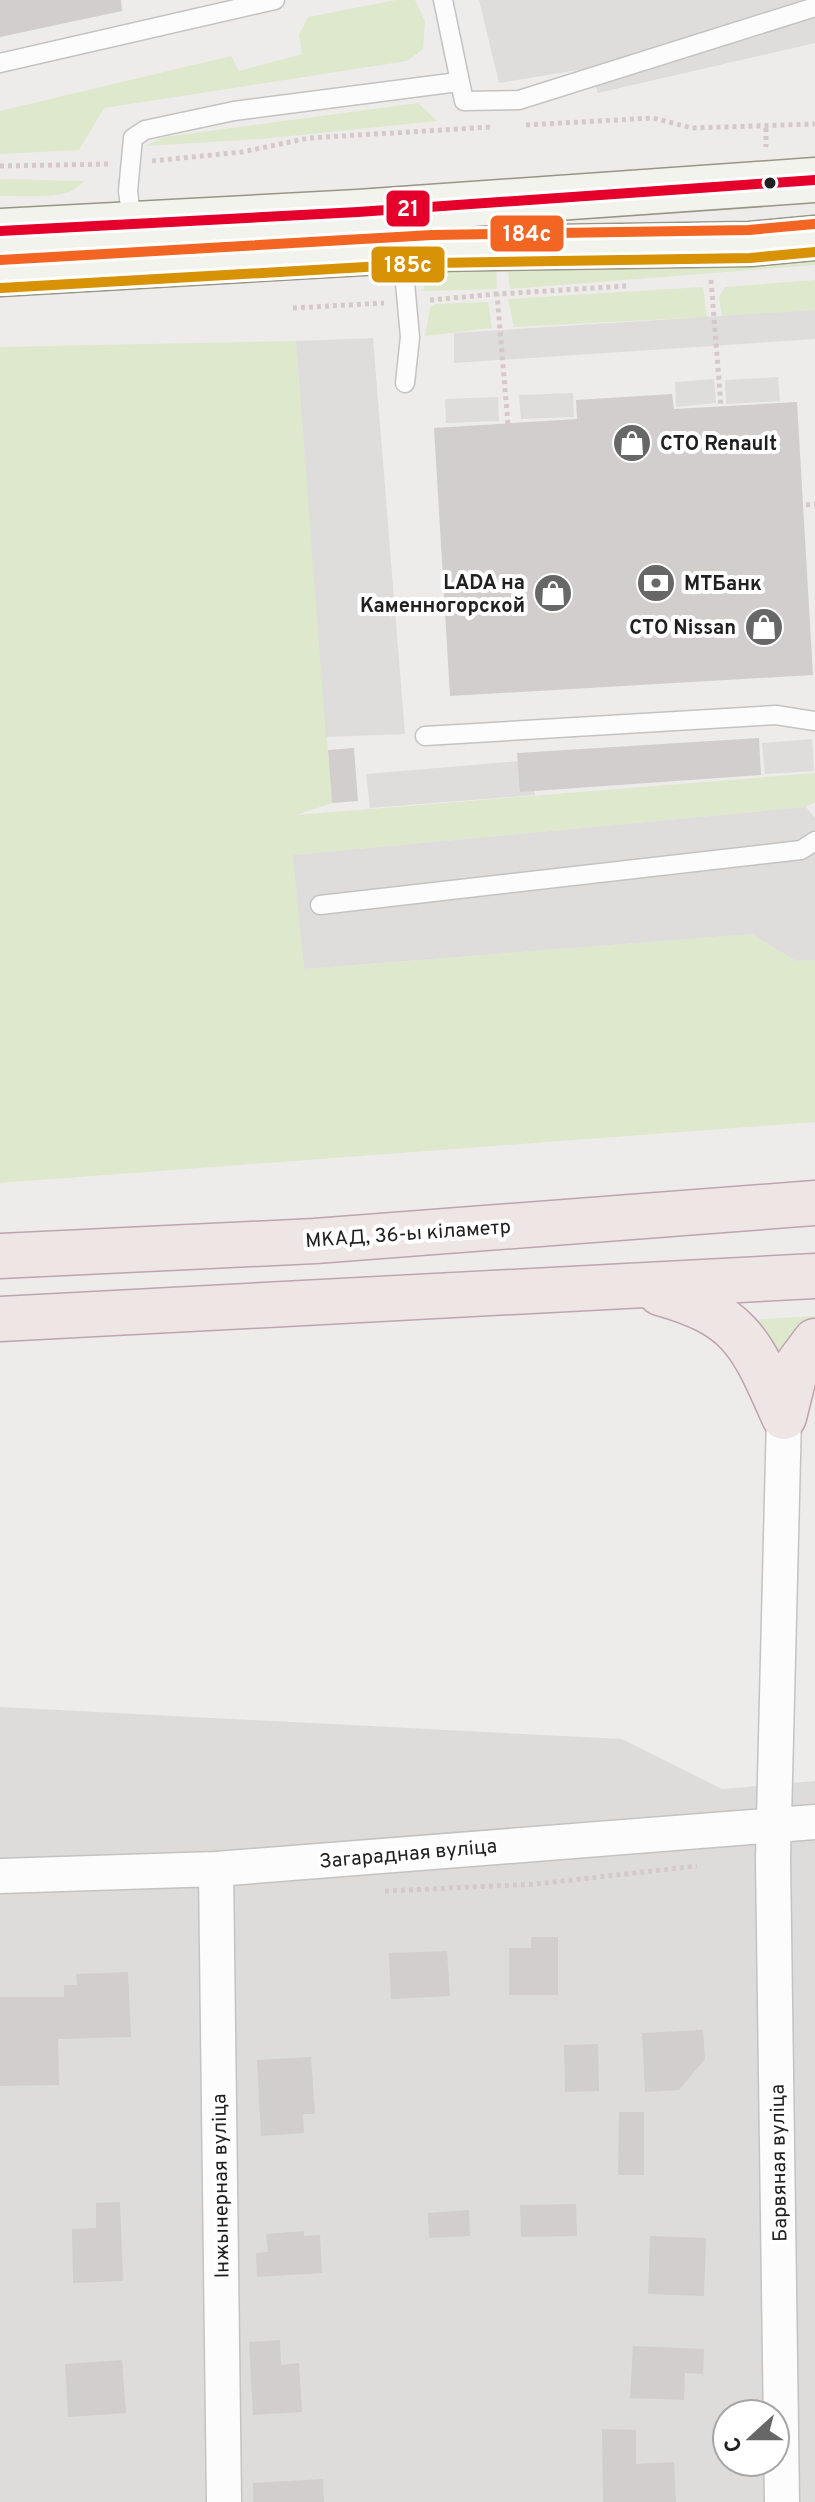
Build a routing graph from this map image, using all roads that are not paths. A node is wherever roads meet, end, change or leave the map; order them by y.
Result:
1 (275, 0) edge
2 (443, 0) edge
3 (815, 7) edge
4 (0, 63) edge
5 (458, 82) junction
6 (815, 180) edge
7 (400, 230) junction
8 (0, 231) edge
9 (815, 238) edge
10 (132, 245) junction
11 (0, 274) edge
12 (405, 383) dead end
13 (815, 721) edge
14 (425, 736) dead end
15 (810, 850) edge
16 (320, 905) dead end
17 (815, 1203) edge
18 (0, 1256) edge
19 (815, 1276) edge
20 (643, 1287) junction
21 (0, 1319) edge
22 (815, 1341) edge
23 (784, 1417) junction
24 (815, 1822) edge
25 (774, 1824) junction
26 (216, 1869) junction
27 (0, 1876) edge
28 (224, 2502) edge
29 (782, 2502) edge

1 - 4 lane
2 - 5 lane
3 - 5 lane
5 - 10 lane
6 - 7 main road
7 - 9 main road
7 - 10 main road
7 - 12 lane
8 - 10 main road
10 - 11 main road
13 - 14 lane
15 - 16 lane
17 - 18 highway, МКАД, 36-ы кіламетр
19 - 20 highway
20 - 21 highway
20 - 23 highway
22 - 23 highway
23 - 25 street, Барвяная вуліца
24 - 25 street, Загарадная вуліца
25 - 26 street, Загарадная вуліца
25 - 29 street, Барвяная вуліца
26 - 27 street, Загарадная вуліца
26 - 28 street, Інжынерная вуліца

